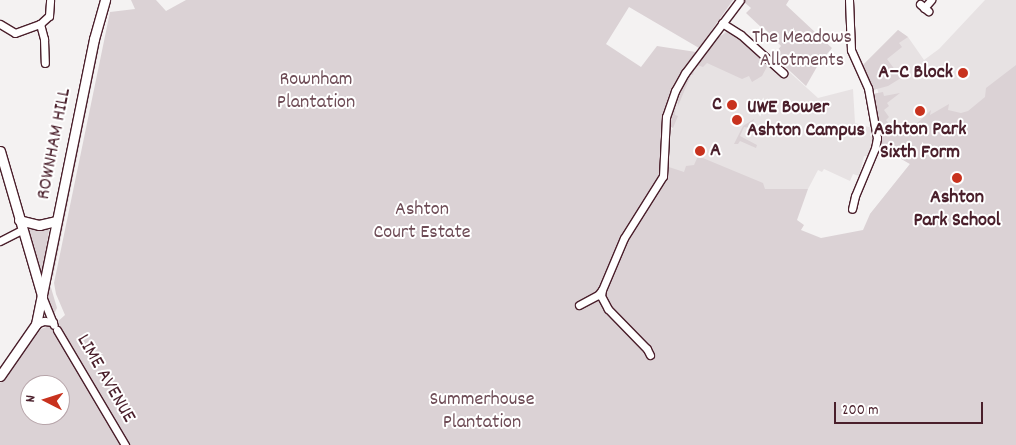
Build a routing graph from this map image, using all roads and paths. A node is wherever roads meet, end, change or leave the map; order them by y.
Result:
1 (50, 0) edge
2 (104, 0) edge
3 (740, 0) edge
4 (849, 0) edge
5 (930, 0) edge
6 (924, 8) dead end
7 (722, 23) junction
8 (0, 24) edge
9 (40, 24) junction
10 (45, 63) dead end
11 (783, 73) dead end
12 (0, 151) edge
13 (852, 209) dead end
14 (19, 220) junction
15 (57, 221) junction
16 (22, 230) junction
17 (0, 241) edge
18 (602, 290) junction
19 (41, 299) junction
20 (579, 305) dead end
21 (36, 324) junction
22 (55, 326) junction
23 (26, 339) junction
24 (650, 355) dead end
25 (0, 376) edge
26 (125, 445) edge

1 - 9 street
2 - 15 main road, ROWNHAM HILL
3 - 7 street
4 - 13 street
5 - 6 street
7 - 11 street
7 - 18 street
8 - 9 street
9 - 10 street
12 - 14 main road
14 - 15 main road
14 - 16 main road
15 - 19 main road, ROWNHAM HILL
16 - 17 street
16 - 19 main road
18 - 20 street
18 - 24 street
19 - 21 main road
19 - 22 street, LIME AVENUE
19 - 23 main road
21 - 22 street
21 - 23 main road
22 - 26 street, LIME AVENUE
23 - 25 main road

